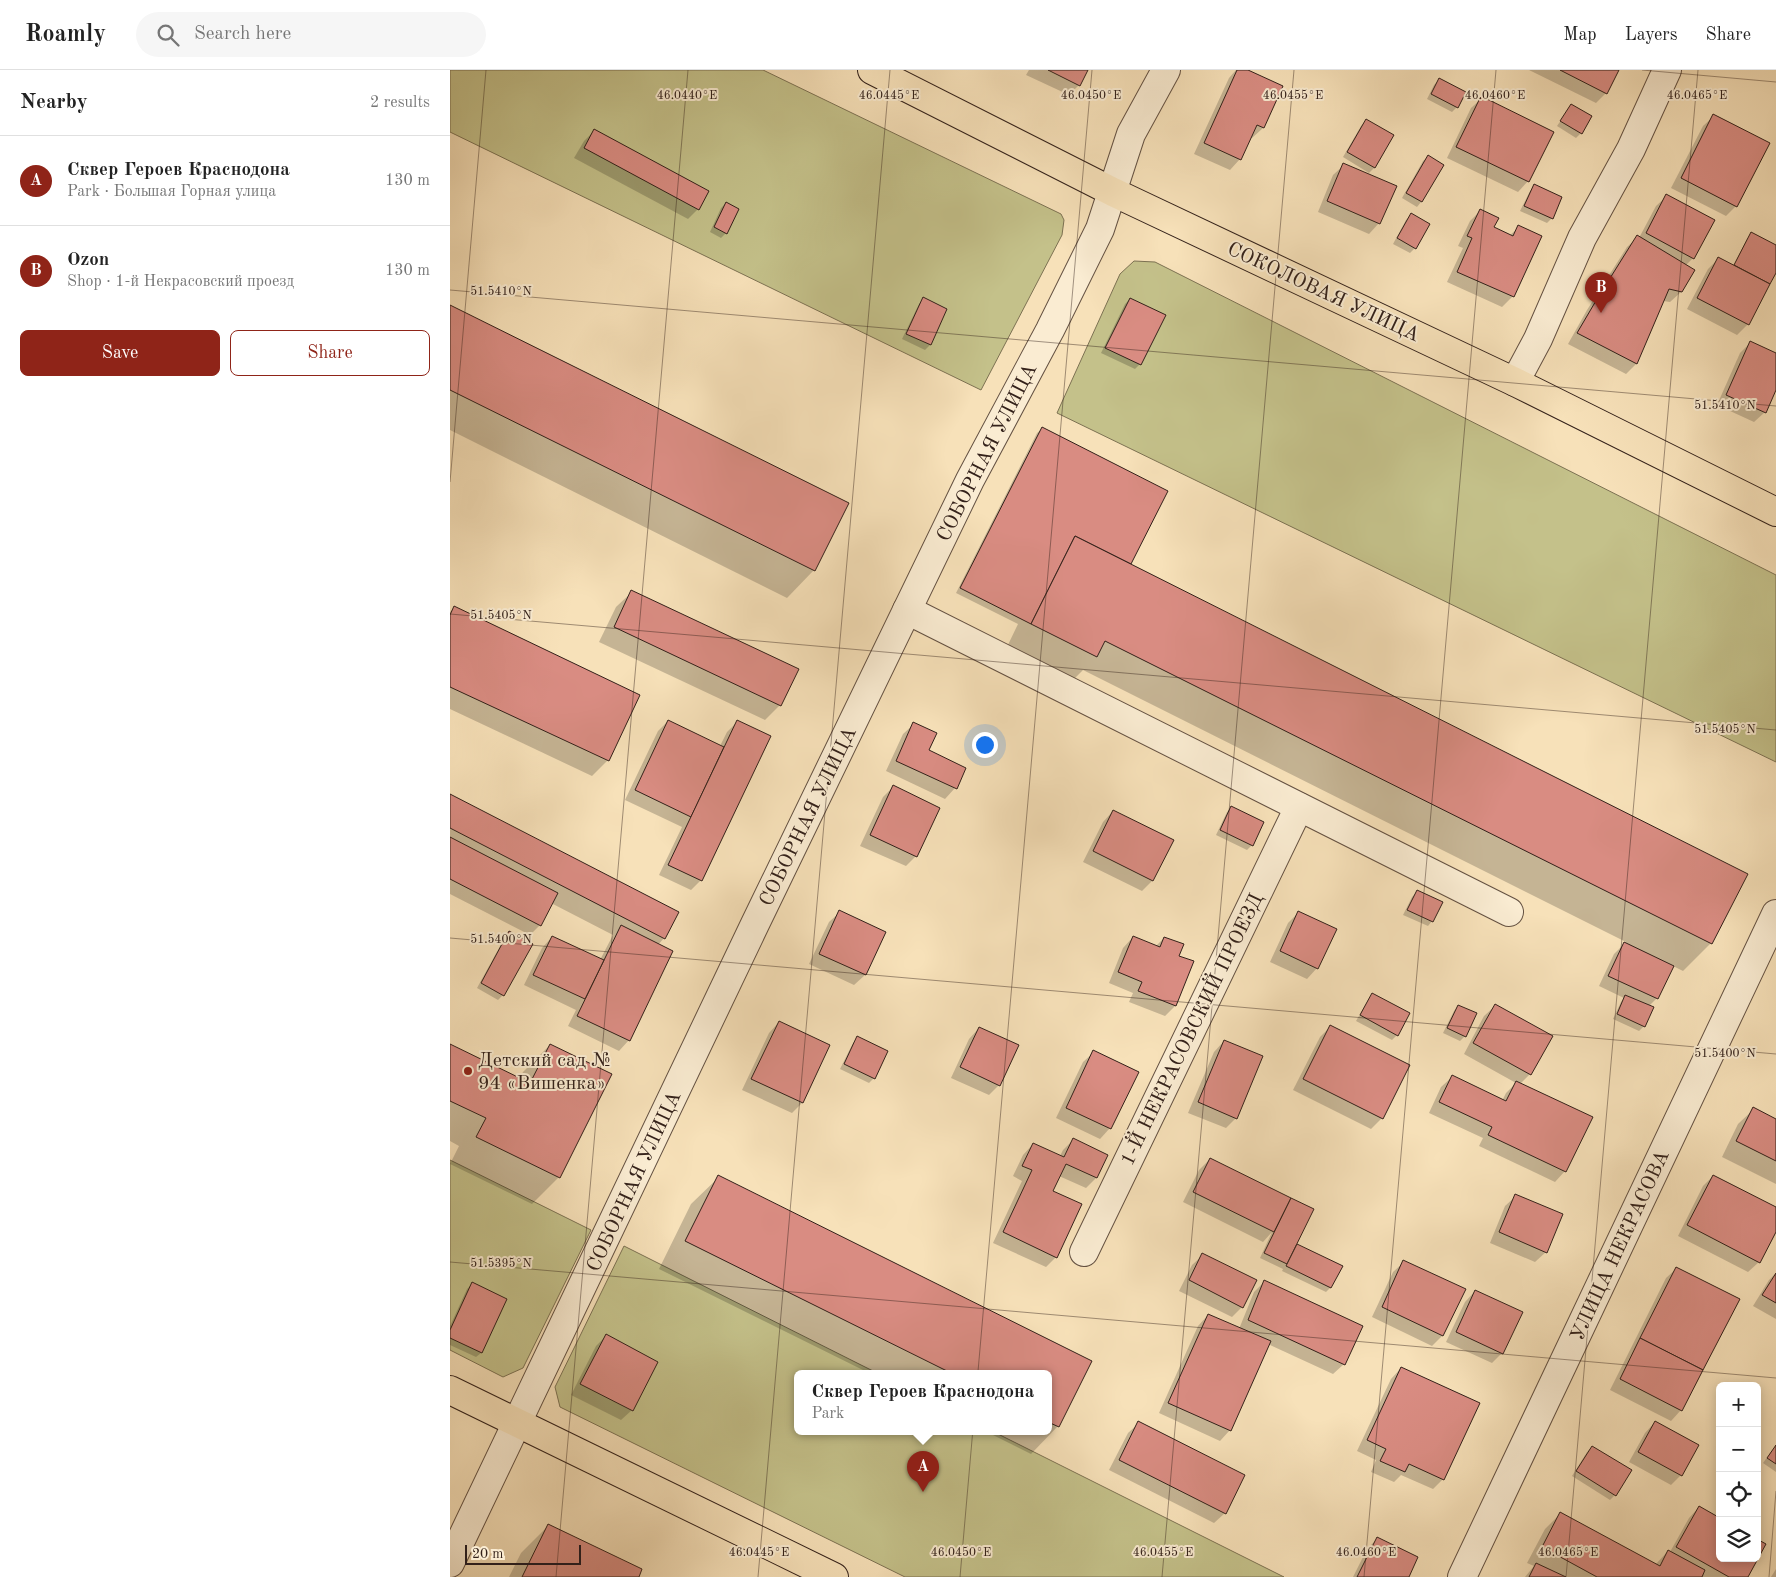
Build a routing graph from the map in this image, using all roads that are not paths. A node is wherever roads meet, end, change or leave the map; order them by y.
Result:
1 (872, 70) edge
2 (1166, 70) edge
3 (1667, 70) edge
4 (1113, 192) junction
5 (1516, 382) junction
6 (1776, 512) edge
7 (907, 610) junction
8 (1299, 807) junction
9 (1509, 912) dead end
10 (1776, 914) edge
11 (1768, 950) edge
12 (1084, 1252) dead end
13 (450, 1390) edge
14 (518, 1423) junction
15 (450, 1563) edge
16 (834, 1577) edge
17 (1462, 1577) edge

1 - 4 main road, СОКОЛОВАЯ УЛИЦА
2 - 4 street, СОБОРНАЯ УЛИЦА
3 - 5 street
4 - 5 main road, СОКОЛОВАЯ УЛИЦА
4 - 7 street, СОБОРНАЯ УЛИЦА
5 - 6 main road, СОКОЛОВАЯ УЛИЦА
7 - 8 street
7 - 14 street, СОБОРНАЯ УЛИЦА
8 - 9 street
8 - 12 street, 1-Й НЕКРАСОВСКИЙ ПРОЕЗД
10 - 11 street, УЛИЦА НЕКРАСОВА
11 - 17 street, УЛИЦА НЕКРАСОВА
13 - 14 main road
14 - 15 street, СОБОРНАЯ УЛИЦА
14 - 16 main road

